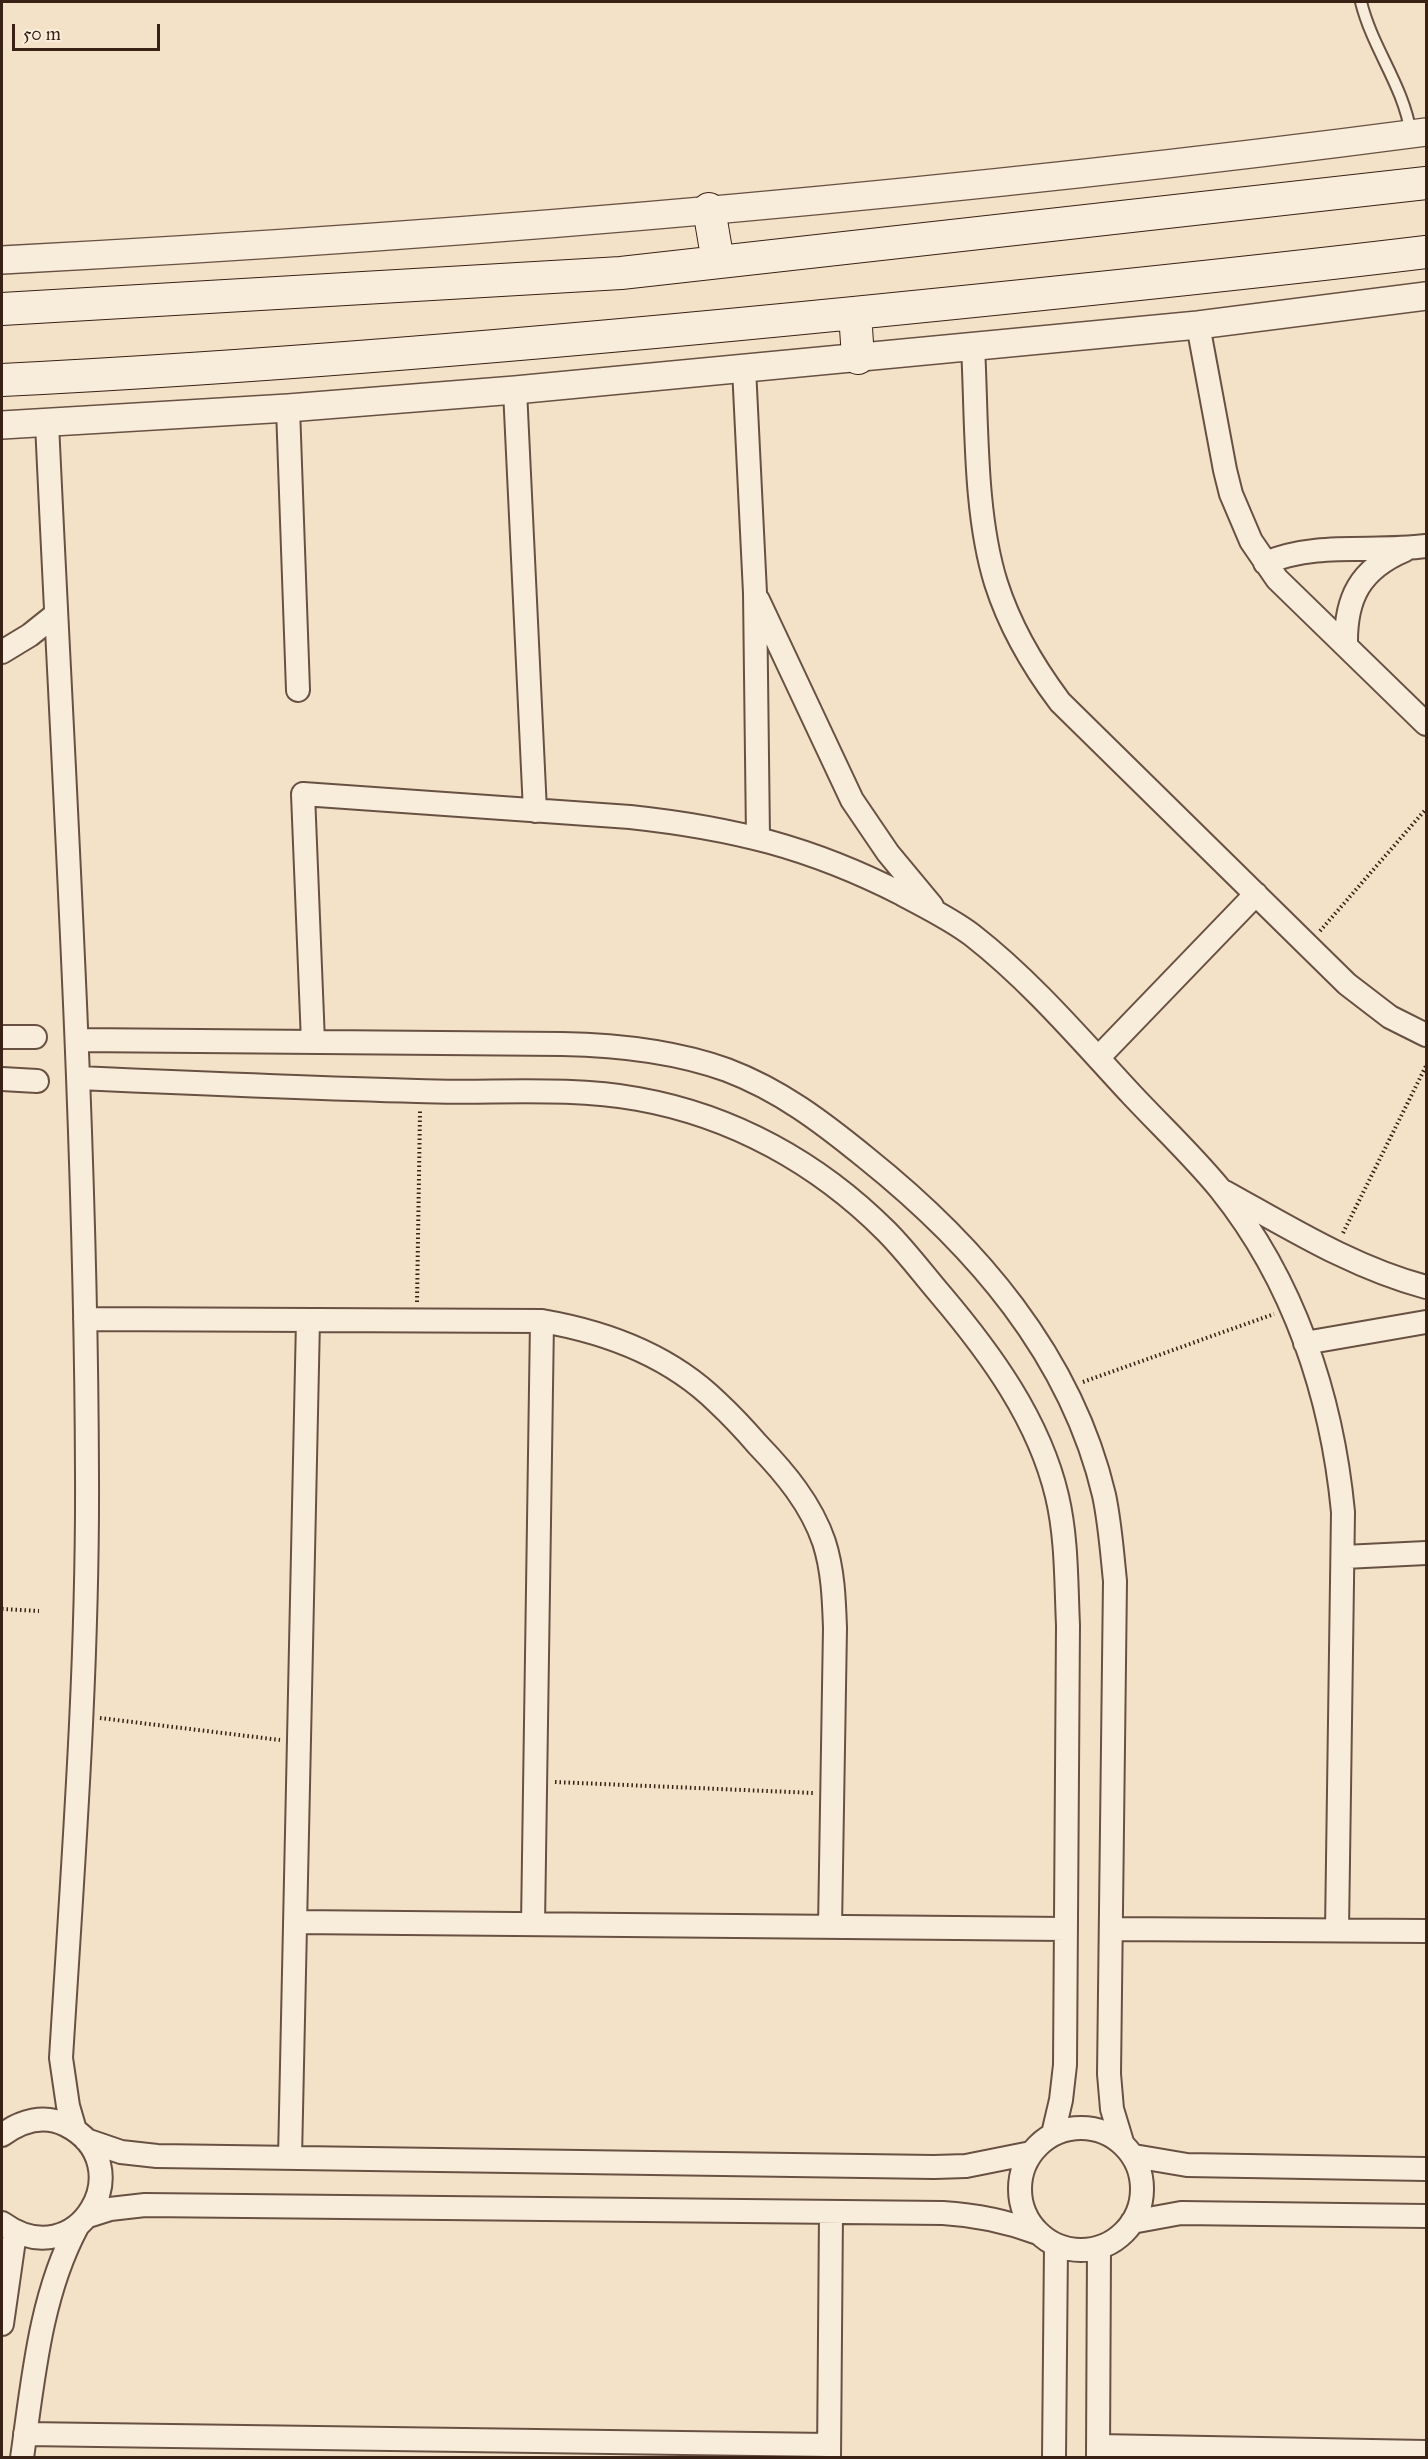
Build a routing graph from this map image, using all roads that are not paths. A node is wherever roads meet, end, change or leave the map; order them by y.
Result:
1 (1361, 2) edge
2 (1419, 133) edge
3 (1426, 183) edge
4 (709, 209) junction
5 (1426, 252) edge
6 (2, 260) edge
7 (718, 262) junction
8 (1426, 296) edge
9 (2, 309) edge
10 (855, 313) junction
11 (1198, 325) junction
12 (973, 347) junction
13 (858, 358) junction
14 (744, 368) junction
15 (2, 380) edge
16 (515, 390) junction
17 (288, 408) junction
18 (46, 423) junction
19 (2, 425) edge
20 (1418, 547) edge
21 (1265, 562) junction
22 (755, 593) junction
23 (55, 615) junction
24 (1346, 646) junction
25 (2, 652) edge
26 (298, 690) dead end
27 (1426, 723) edge
28 (535, 811) junction
29 (758, 838) junction
30 (1256, 894) junction
31 (938, 913) junction
32 (1426, 1035) edge
33 (2, 1037) edge
34 (35, 1038) dead end
35 (77, 1040) junction
36 (313, 1042) junction
37 (1098, 1058) junction
38 (79, 1078) junction
39 (2, 1079) edge
40 (37, 1081) dead end
41 (1219, 1188) junction
42 (1426, 1287) edge
43 (85, 1319) junction
44 (308, 1320) junction
45 (542, 1320) junction
46 (1426, 1322) edge
47 (1305, 1343) junction
48 (1426, 1553) edge
49 (1344, 1557) junction
50 (295, 1922) junction
51 (532, 1924) junction
52 (830, 1926) junction
53 (1066, 1929) junction
54 (1111, 1929) junction
55 (1337, 1930) junction
56 (1426, 1931) edge
57 (1053, 2133) junction
58 (2, 2135) edge
59 (81, 2135) junction
60 (1128, 2149) junction
61 (1031, 2153) junction
62 (290, 2158) junction
63 (1426, 2169) edge
64 (831, 2212) junction
65 (1426, 2216) edge
66 (82, 2222) junction
67 (1132, 2222) junction
68 (8, 2228) edge
69 (1047, 2239) junction
70 (1099, 2248) junction
71 (2, 2324) edge
72 (25, 2434) junction
73 (256, 2448) edge
74 (829, 2451) edge
75 (1098, 2452) edge
76 (1426, 2452) edge
77 (1332, 2454) edge
78 (22, 2457) edge
79 (1054, 2457) edge

1 - 2 lane
2 - 4 street
3 - 7 main road
4 - 6 street
4 - 7 main road
5 - 10 main road
7 - 9 main road
8 - 11 street
10 - 13 main road
10 - 15 main road
11 - 12 street
11 - 21 street
12 - 13 street
12 - 30 street
13 - 14 street
14 - 16 street
14 - 22 street
16 - 17 street
16 - 28 street
17 - 18 street
17 - 26 street
18 - 19 street
18 - 23 street
20 - 21 street
20 - 24 street
21 - 24 street
22 - 29 street
22 - 31 street
23 - 25 street
23 - 35 street
24 - 27 street
28 - 29 street
28 - 36 street
29 - 31 street
30 - 32 street
30 - 37 street
31 - 37 street
33 - 34 street
35 - 36 street
35 - 38 street
36 - 54 street
37 - 41 street
38 - 43 street
38 - 53 street
39 - 40 street
41 - 42 street
41 - 47 street
43 - 44 street
43 - 59 street
44 - 45 street
44 - 50 street
45 - 51 street
45 - 52 street
46 - 47 street
47 - 49 street
48 - 49 street
49 - 55 street
50 - 51 street
50 - 62 street
51 - 52 street
52 - 53 street
53 - 57 street
54 - 55 street
54 - 60 street
55 - 56 street
57 - 60 street
57 - 61 street
58 - 59 street
59 - 62 street
59 - 66 street
60 - 63 street
60 - 67 street
61 - 62 street
61 - 69 street
64 - 66 street
64 - 69 street
64 - 74 street
65 - 67 street
66 - 68 street
66 - 72 street
67 - 70 street
68 - 71 street
69 - 70 street
69 - 79 street
70 - 75 street
72 - 73 street
72 - 78 street
73 - 74 street
75 - 77 street
76 - 77 street

